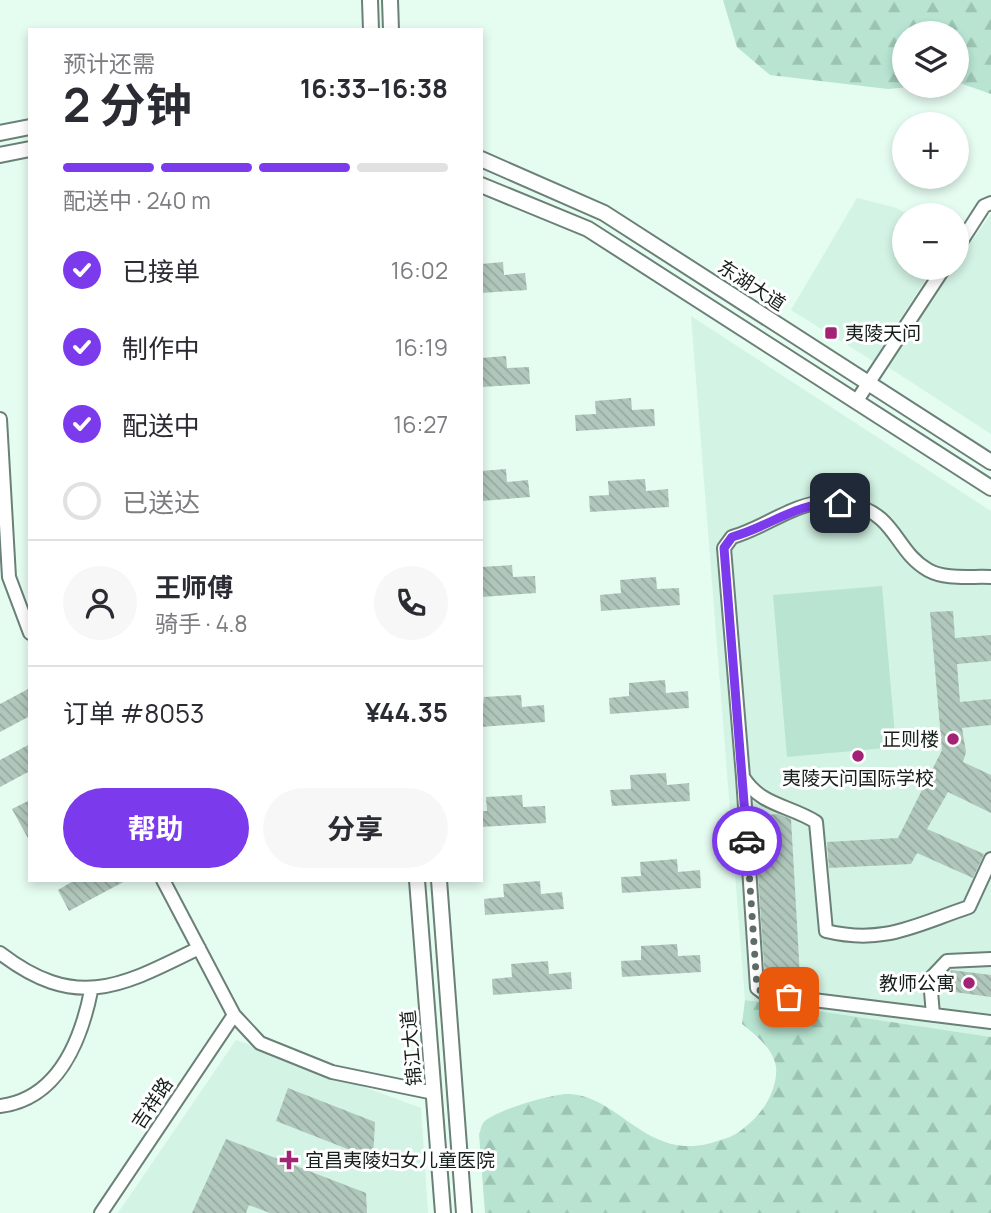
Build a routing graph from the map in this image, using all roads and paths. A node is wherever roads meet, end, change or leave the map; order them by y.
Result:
1 (370, 0) edge
2 (390, 0) edge
3 (371, 28) edge
4 (391, 28) edge
5 (28, 127) edge
6 (0, 133) edge
7 (28, 149) edge
8 (0, 155) edge
9 (483, 160) edge
10 (483, 187) edge
11 (991, 203) edge
12 (969, 230) edge
13 (936, 280) edge
14 (869, 383) junction
15 (856, 402) junction
16 (0, 419) edge
17 (991, 462) edge
18 (991, 488) edge
19 (991, 577) edge
20 (28, 628) edge
21 (743, 776) junction
22 (991, 859) edge
23 (164, 882) edge
24 (417, 882) edge
25 (439, 882) edge
26 (199, 948) junction
27 (0, 953) edge
28 (991, 959) edge
29 (91, 991) junction
30 (234, 1015) junction
31 (933, 1015) junction
32 (991, 1022) edge
33 (434, 1093) junction
34 (0, 1106) edge
35 (101, 1213) edge
36 (443, 1213) edge
37 (464, 1213) edge

1 - 3 main road
2 - 4 main road
5 - 6 main road
7 - 8 main road
9 - 14 main road, 东湖大道
10 - 15 main road
11 - 12 street
13 - 14 street
14 - 15 street
14 - 17 main road, 东湖大道
15 - 18 main road
16 - 20 street
19 - 21 street
21 - 22 street
21 - 31 street
23 - 26 street
24 - 33 main road, 锦江大道
25 - 37 main road, 锦江大道
26 - 29 street
26 - 30 street
27 - 29 street
28 - 31 street
29 - 34 street
30 - 33 street
30 - 35 street, 吉祥路
31 - 32 street
33 - 36 main road, 锦江大道

